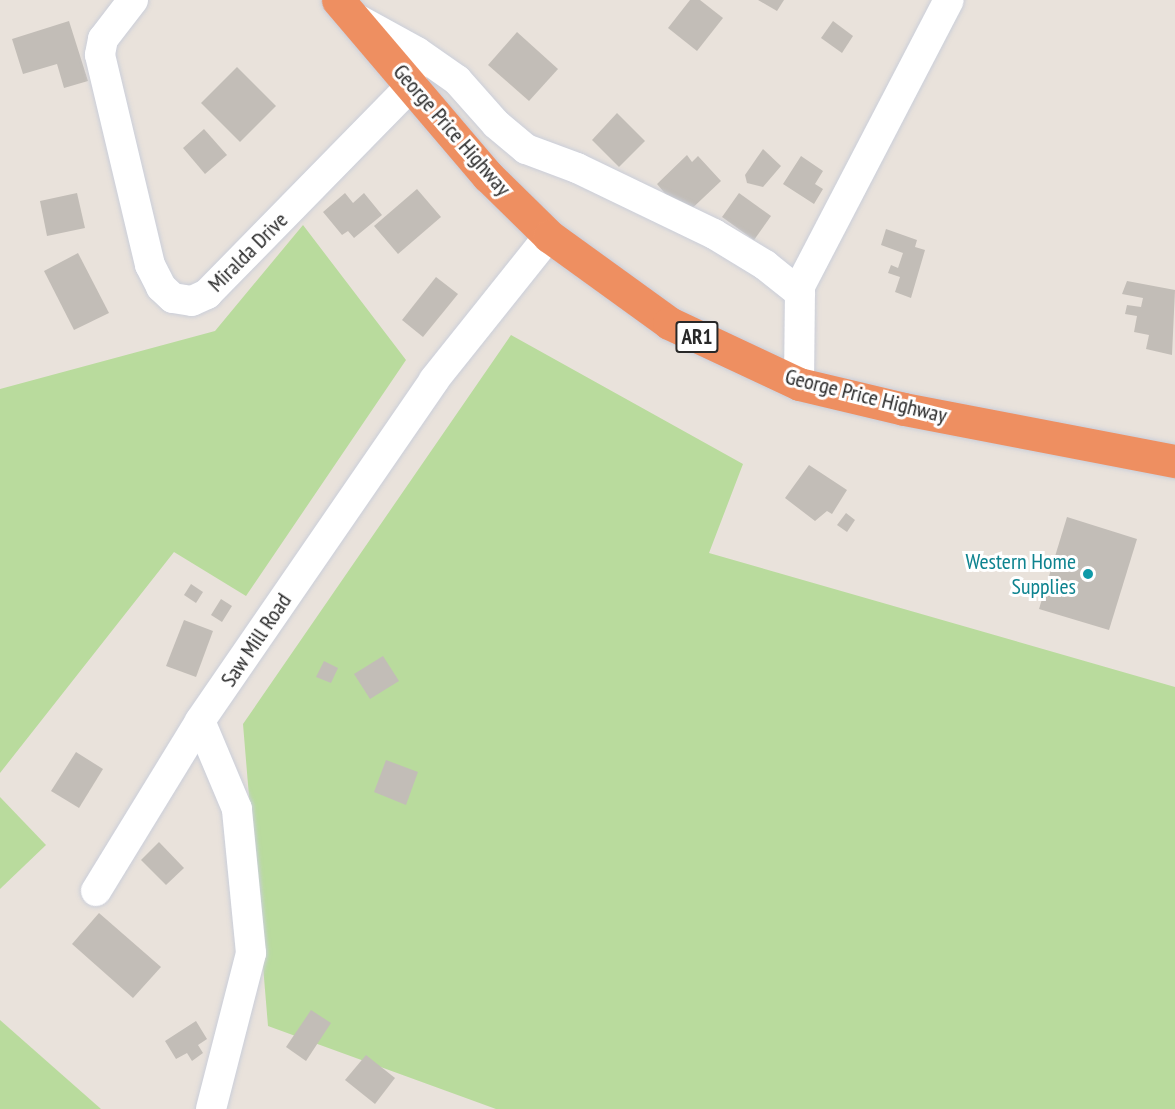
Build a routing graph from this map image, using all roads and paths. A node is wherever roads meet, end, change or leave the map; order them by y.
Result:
1 (132, 0) edge
2 (950, 0) edge
3 (345, 8) edge
4 (413, 84) junction
5 (549, 236) junction
6 (800, 293) junction
7 (799, 384) junction
8 (1175, 461) edge
9 (200, 721) junction
10 (96, 891) dead end
11 (211, 1109) edge

1 - 4 street, Miralda Drive
2 - 6 street
3 - 4 highway, George Price Highway / AR1
3 - 6 street
4 - 5 highway, George Price Highway / AR1
5 - 7 highway, George Price Highway / AR1
5 - 9 street, Saw Mill Road
6 - 7 street
7 - 8 highway, George Price Highway / AR1
9 - 10 street, Saw Mill Road
9 - 11 street

